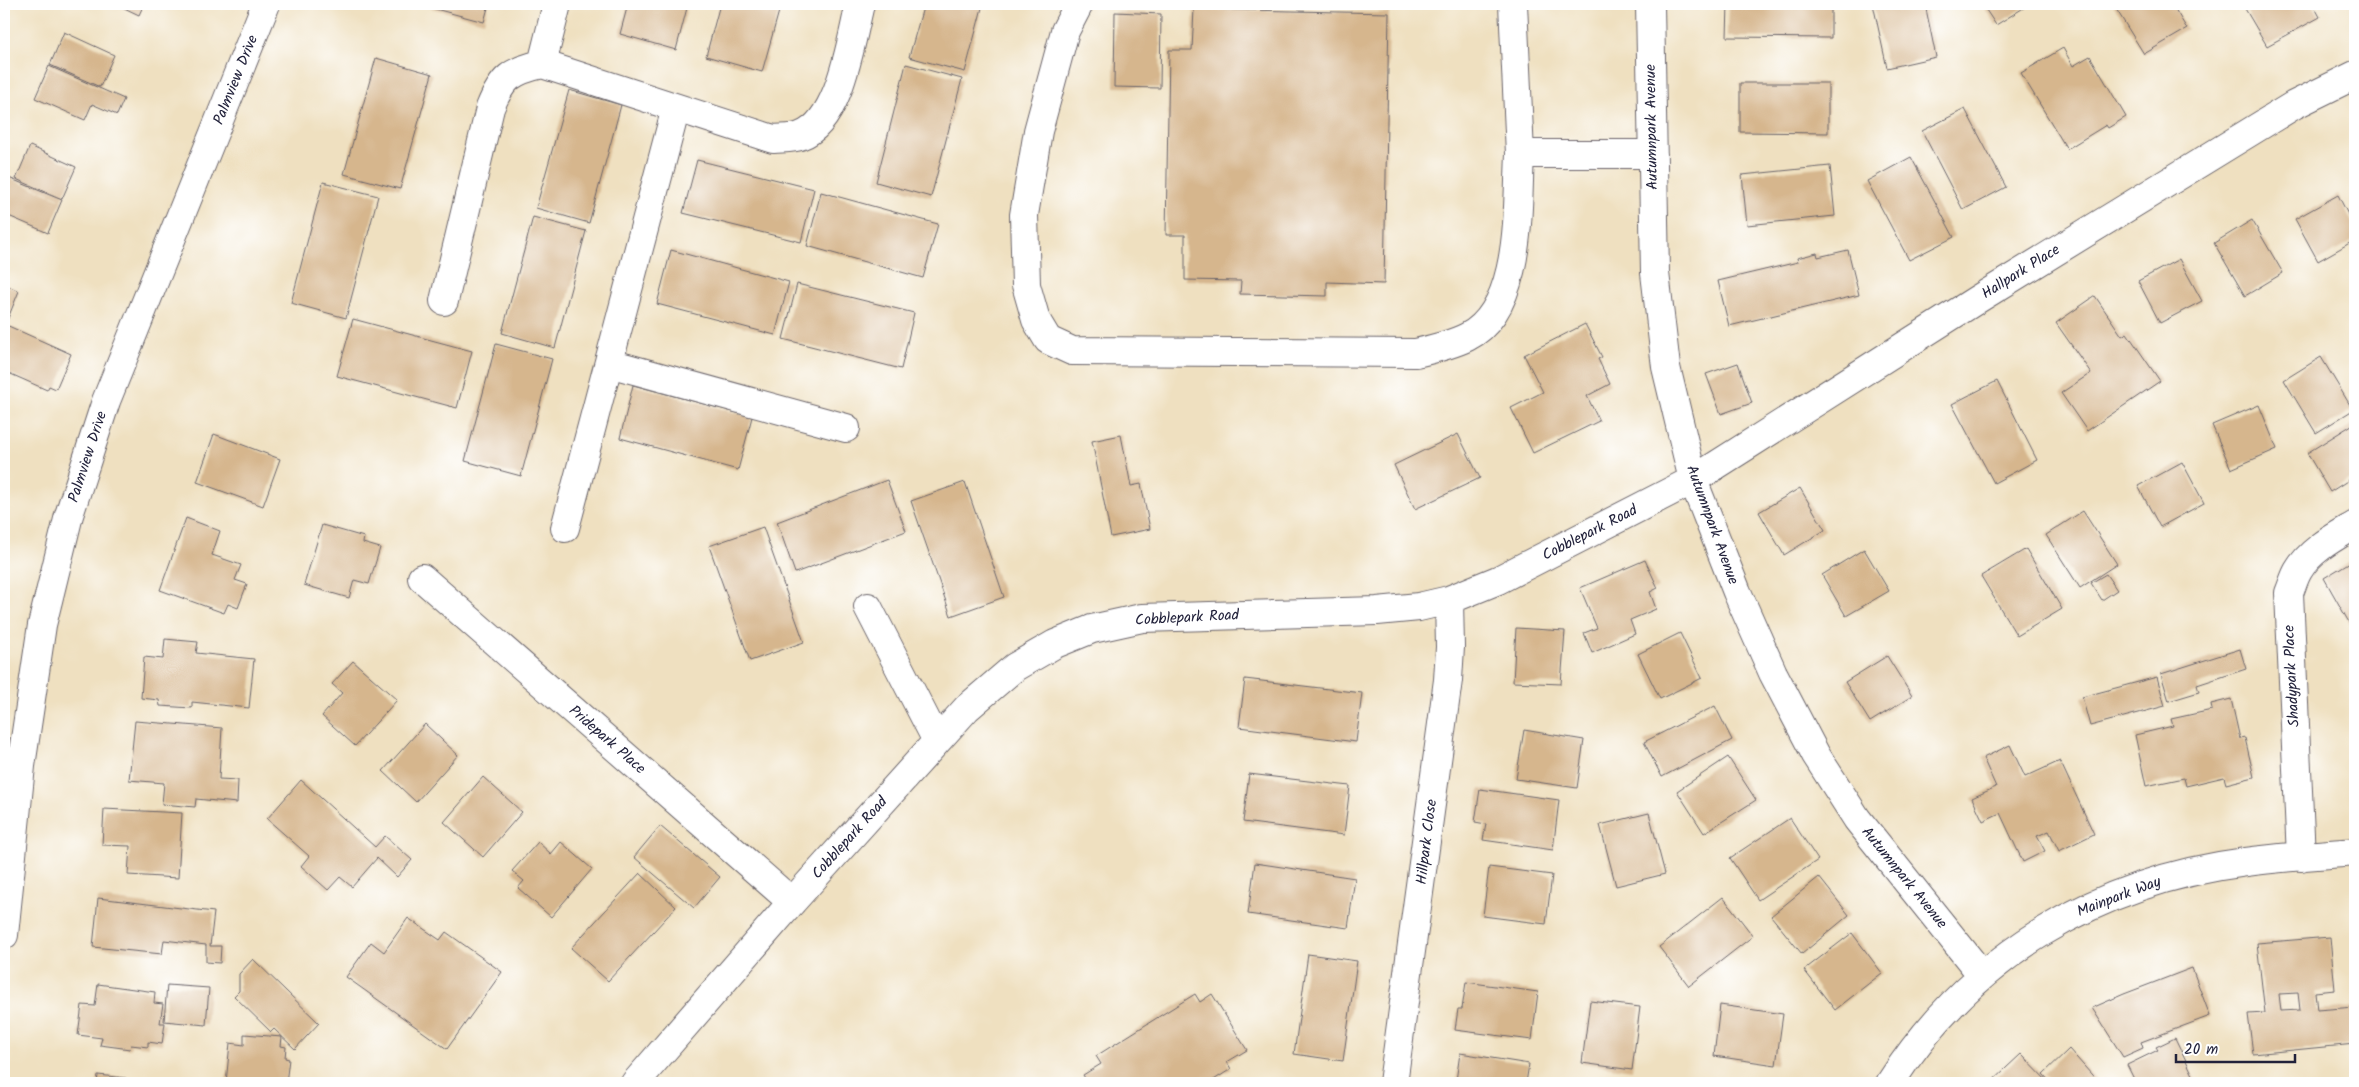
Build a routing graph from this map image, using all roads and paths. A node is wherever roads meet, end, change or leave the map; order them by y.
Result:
1 (266, 4) edge
2 (557, 4) edge
3 (860, 4) edge
4 (1079, 4) edge
5 (1513, 4) edge
6 (1650, 4) edge
7 (542, 64) junction
8 (2355, 75) edge
9 (676, 108) junction
10 (1520, 154) junction
11 (1653, 154) junction
12 (444, 301) dead end
13 (608, 363) junction
14 (846, 428) dead end
15 (1693, 480) junction
16 (2355, 525) edge
17 (565, 528) dead end
18 (422, 578) dead end
19 (1449, 600) junction
20 (868, 607) dead end
21 (937, 741) junction
22 (2355, 852) edge
23 (2301, 857) junction
24 (792, 902) junction
25 (4, 935) edge
26 (1982, 975) junction
27 (635, 1083) edge
28 (1393, 1083) edge
29 (1890, 1083) edge

1 - 25 street, Palmview Drive
2 - 7 street
3 - 9 street
4 - 10 street
5 - 10 street
6 - 11 street, Autumnpark Avenue
7 - 9 street
7 - 12 street
8 - 15 street, Hallpark Place
9 - 13 street
10 - 11 street
11 - 15 street, Autumnpark Avenue
13 - 14 street
13 - 17 street
15 - 19 street, Cobblepark Road
15 - 26 street, Autumnpark Avenue
16 - 23 street, Shadypark Place
18 - 24 street, Pridepark Place
19 - 21 street, Cobblepark Road
19 - 28 street, Hillpark Close
20 - 21 street
21 - 24 street, Cobblepark Road
22 - 23 street, Mainpark Way
23 - 26 street, Mainpark Way
24 - 27 street, Cobblepark Road
26 - 29 street, Mainpark Way

